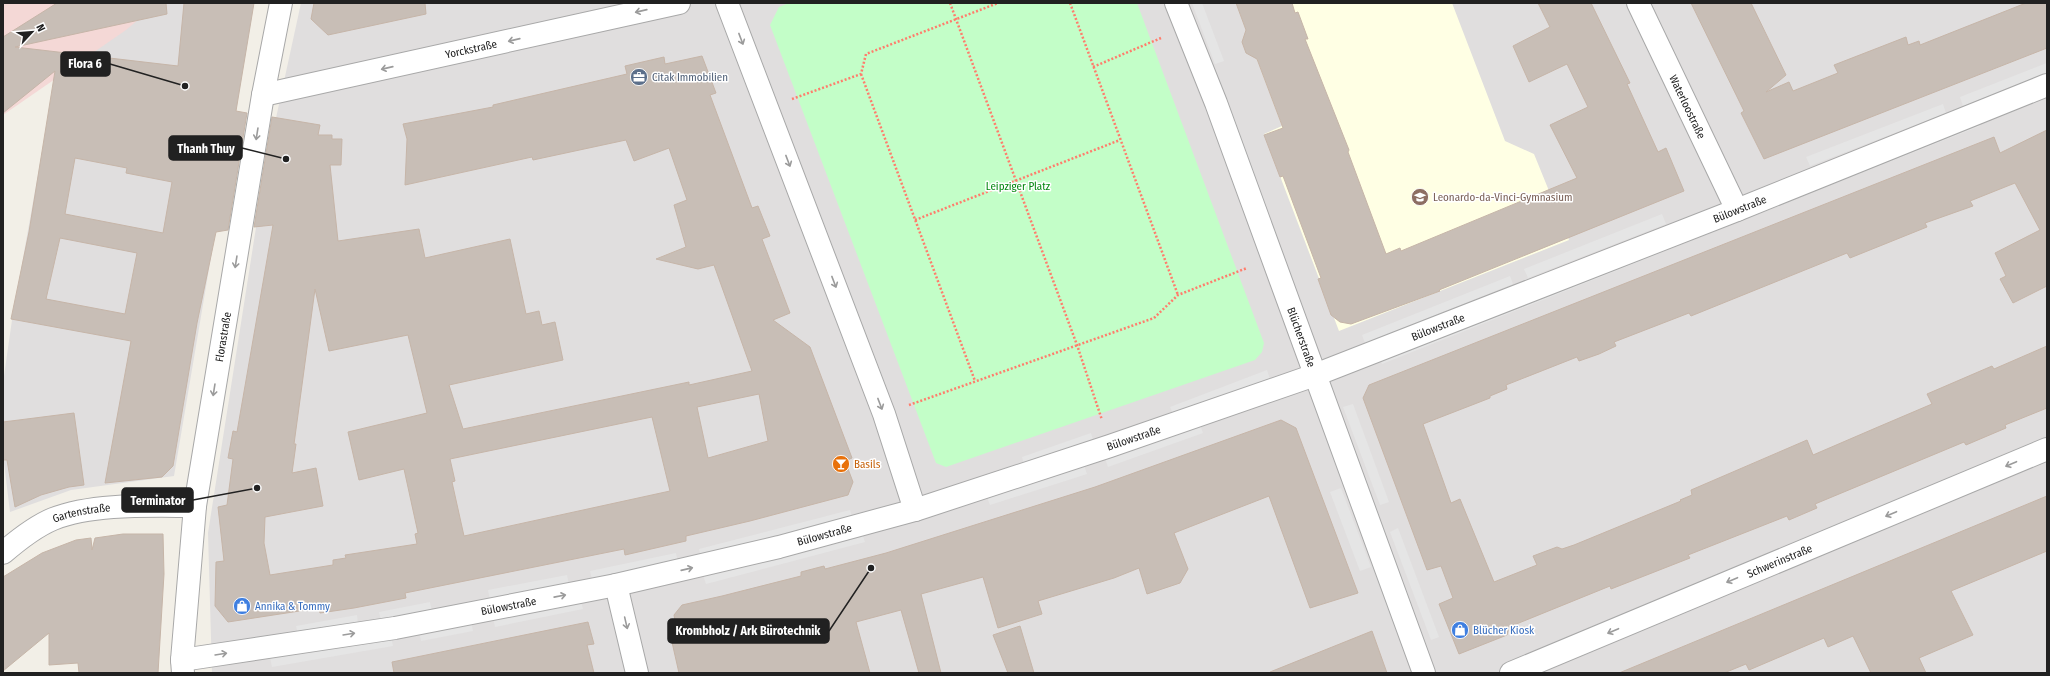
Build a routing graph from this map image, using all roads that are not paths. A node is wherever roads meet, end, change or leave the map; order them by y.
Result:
1 (281, 3) edge
2 (679, 3) edge
3 (727, 3) edge
4 (1176, 3) edge
5 (1638, 3) edge
6 (2047, 85) edge
7 (263, 95) junction
8 (1737, 210) junction
9 (1315, 375) junction
10 (2047, 449) edge
11 (195, 506) junction
12 (915, 510) junction
13 (3, 553) edge
14 (616, 585) junction
15 (183, 666) edge
16 (637, 673) edge
17 (1424, 673) edge
18 (1511, 673) edge

1 - 7 street, Florastraße
2 -> 7 street, Yorckstraße
3 -> 12 street
4 - 9 street, Blücherstraße
5 - 8 street, Waterloostraße
6 - 8 street, Bülowstraße
7 -> 11 street, Florastraße
8 - 9 street, Bülowstraße
9 - 12 street, Bülowstraße
9 - 17 street, Blücherstraße
10 -> 18 street, Schwerinstraße
11 - 13 street, Gartenstraße
11 - 15 street, Florastraße
14 -> 12 street, Bülowstraße
15 -> 14 street, Bülowstraße
14 -> 16 street

